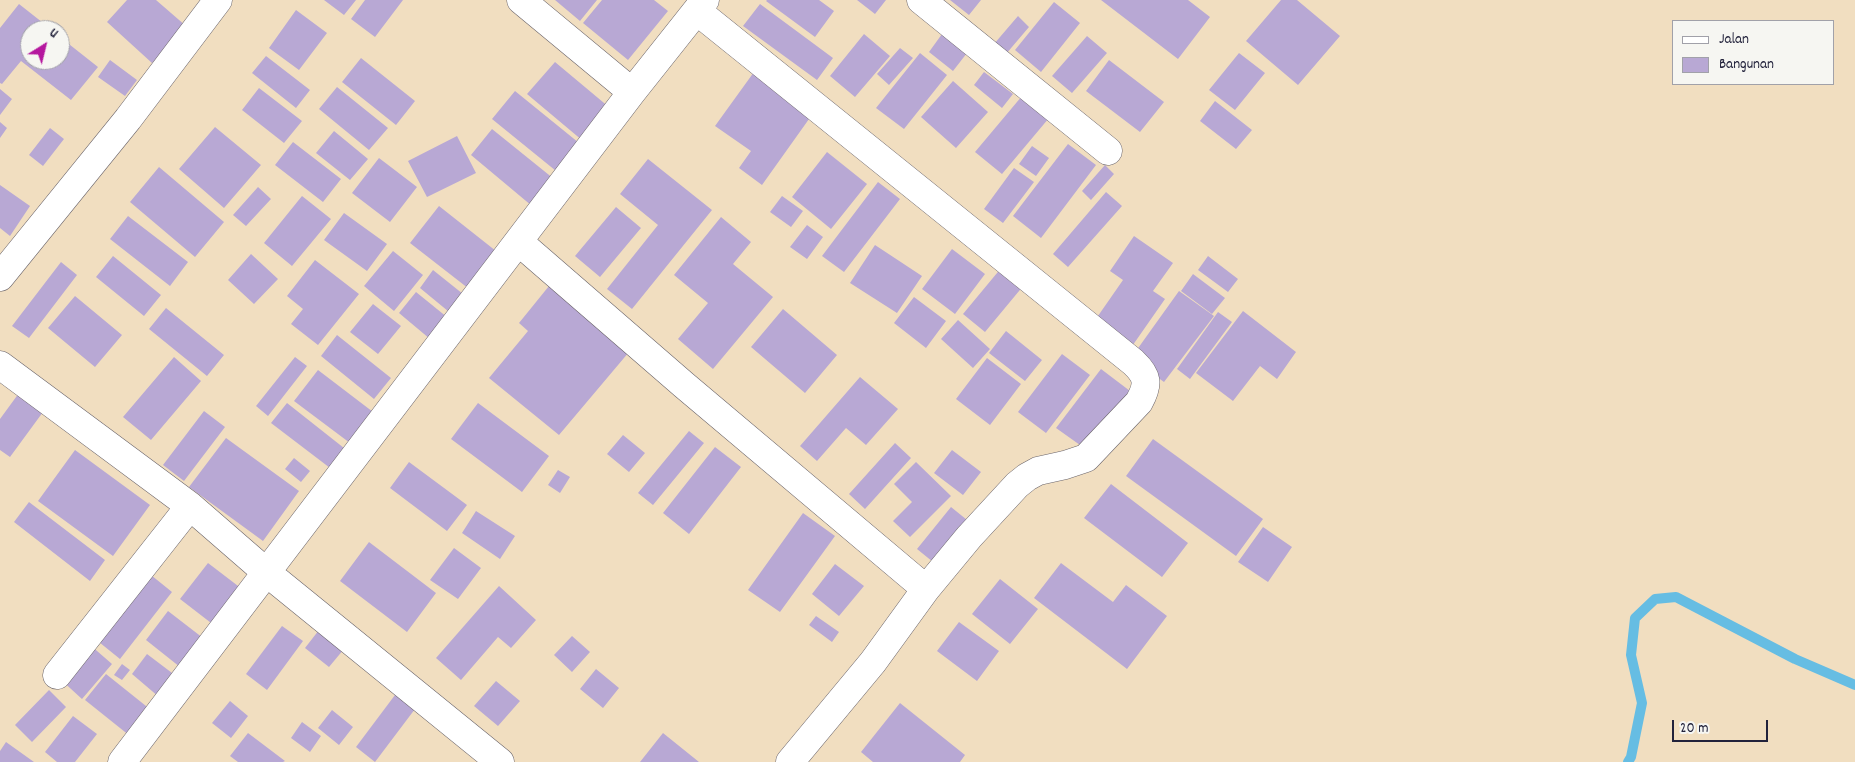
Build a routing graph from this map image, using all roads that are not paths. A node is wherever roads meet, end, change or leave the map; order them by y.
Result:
1 (218, 0) edge
2 (521, 0) edge
3 (921, 0) edge
4 (701, 5) edge
5 (632, 92) junction
6 (1108, 151) dead end
7 (519, 242) junction
8 (0, 277) edge
9 (0, 365) edge
10 (190, 506) junction
11 (266, 572) junction
12 (926, 589) junction
13 (57, 675) dead end
14 (122, 762) edge
15 (500, 762) edge
16 (790, 762) edge

1 - 8 street
2 - 5 street
3 - 6 street
4 - 5 street
4 - 12 street
5 - 7 street
7 - 11 street
7 - 12 street
9 - 10 street
10 - 11 street
10 - 13 street
11 - 14 street
11 - 15 street
12 - 16 street

